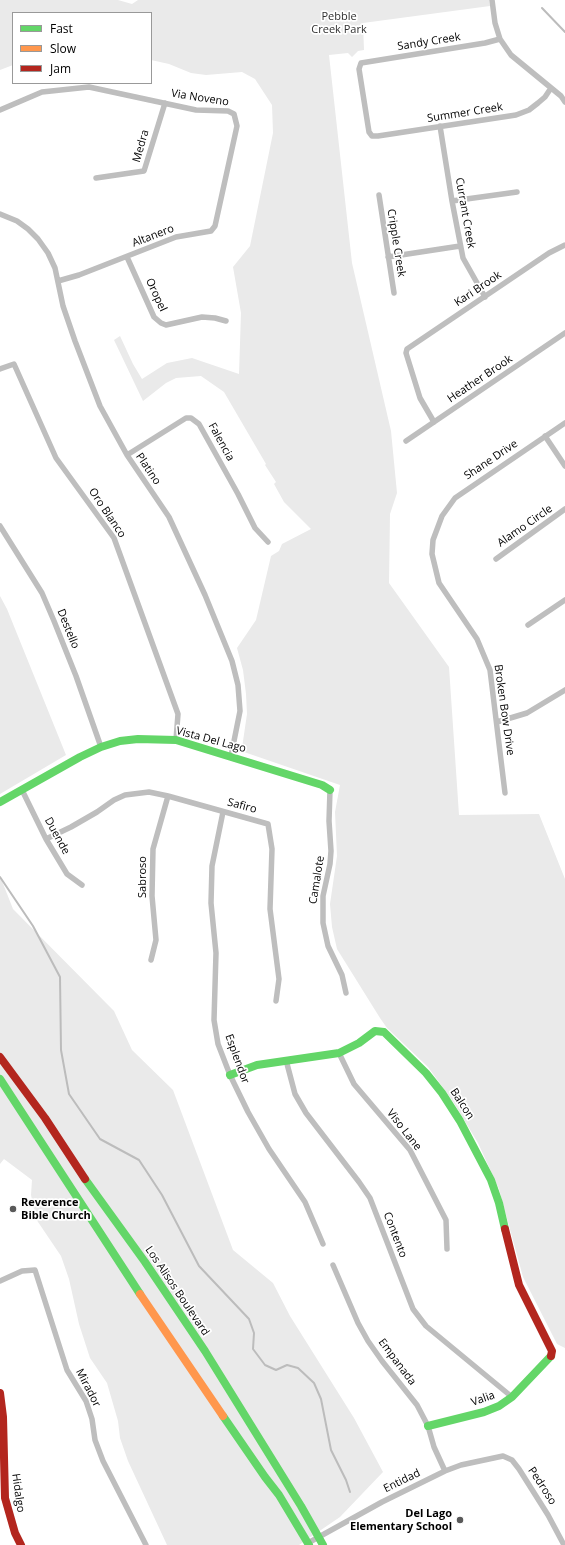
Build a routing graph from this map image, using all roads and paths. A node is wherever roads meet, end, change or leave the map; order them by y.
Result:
1 (492, 0) edge
2 (500, 39) junction
3 (551, 88) junction
4 (565, 102) edge
5 (165, 103) junction
6 (0, 110) edge
7 (234, 114) joint
8 (440, 126) junction
9 (372, 136) joint
10 (96, 178) dead end
11 (517, 192) dead end
12 (379, 195) dead end
13 (452, 201) junction
14 (0, 214) edge
15 (565, 245) edge
16 (460, 246) junction
17 (127, 257) junction
18 (388, 257) junction
19 (58, 281) junction
20 (394, 293) dead end
21 (485, 297) junction
22 (226, 321) dead end
23 (565, 333) edge
24 (0, 369) edge
25 (434, 422) junction
26 (565, 422) edge
27 (545, 436) junction
28 (406, 441) dead end
29 (127, 455) junction
30 (565, 466) edge
31 (565, 509) edge
32 (438, 524) joint
33 (0, 526) edge
34 (268, 542) dead end
35 (496, 558) dead end
36 (565, 600) edge
37 (528, 625) dead end
38 (565, 690) edge
39 (497, 722) junction
40 (176, 740) junction
41 (101, 747) junction
42 (231, 756) junction
43 (22, 790) junction
44 (330, 790) joint
45 (505, 793) dead end
46 (168, 796) junction
47 (0, 802) edge
48 (223, 812) junction
49 (46, 839) junction
50 (82, 885) dead end
51 (151, 960) dead end
52 (346, 993) dead end
53 (276, 1001) dead end
54 (339, 1053) junction
55 (0, 1057) edge
56 (286, 1060) junction
57 (230, 1075) junction
58 (0, 1079) edge
59 (323, 1244) dead end
60 (447, 1248) dead end
61 (333, 1265) dead end
62 (0, 1281) edge
63 (551, 1356) joint
64 (0, 1393) edge
65 (512, 1397) junction
66 (428, 1426) junction
67 (512, 1460) joint
68 (445, 1471) junction
69 (318, 1537) junction
70 (308, 1544) edge
71 (21, 1545) edge
72 (146, 1545) edge
73 (323, 1545) edge
74 (564, 1545) edge

1 - 2 street
2 - 3 street
2 - 9 street, Sandy Creek
3 - 4 street
3 - 8 street, Summer Creek
5 - 6 street, Via Noveno
5 - 7 street, Via Noveno
5 - 10 street, Medra
7 - 17 street, Altanero
8 - 9 street, Summer Creek
8 - 13 street, Currant Creek
11 - 13 street
12 - 18 street, Cripple Creek
13 - 16 street, Currant Creek
14 - 19 street, Platino
15 - 21 street, Kari Brook
16 - 18 street
16 - 21 street, Currant Creek
17 - 19 street, Altanero
17 - 22 street, Oropel
18 - 20 street, Cripple Creek
19 - 29 street, Platino
21 - 25 street, Kari Brook
23 - 25 street, Heather Brook
24 - 40 street, Oro Blanco
25 - 28 street, Heather Brook
26 - 27 street, Shane Drive
27 - 30 street
27 - 32 street, Shane Drive
29 - 34 street, Falencia
29 - 42 street, Platino
31 - 35 street, Alamo Circle
32 - 39 street, Broken Bow Drive
33 - 41 street, Destello
36 - 37 street
38 - 39 street
39 - 45 street, Broken Bow Drive
40 - 41 street, Vista Del Lago
40 - 42 street, Vista Del Lago
41 - 43 street, Vista Del Lago
42 - 44 street, Vista Del Lago
43 - 47 street, Vista Del Lago
43 - 49 street, Duende
44 - 52 street, Camalote
46 - 48 street, Safiro
46 - 49 street, Safiro
46 - 51 street, Sabroso
48 - 53 street, Safiro
48 - 57 street, Esplendor
49 - 50 street, Duende
54 - 56 street, Balcon
54 - 60 street, Viso Lane
54 - 63 street, Balcon
55 - 69 street, Los Alisos Boulevard
56 - 57 street, Balcon
56 - 65 street, Contento
57 - 59 street, Esplendor
58 - 70 street
61 - 66 street, Empanada
62 - 72 street, Mirador
63 - 65 street, Valia
64 - 71 street, Hidalgo
65 - 66 street, Valia
66 - 68 street, Empanada
67 - 68 street, Entidad
67 - 74 street, Pedroso
68 - 69 street, Entidad
69 - 70 street, Entidad
69 - 73 street, Los Alisos Boulevard

